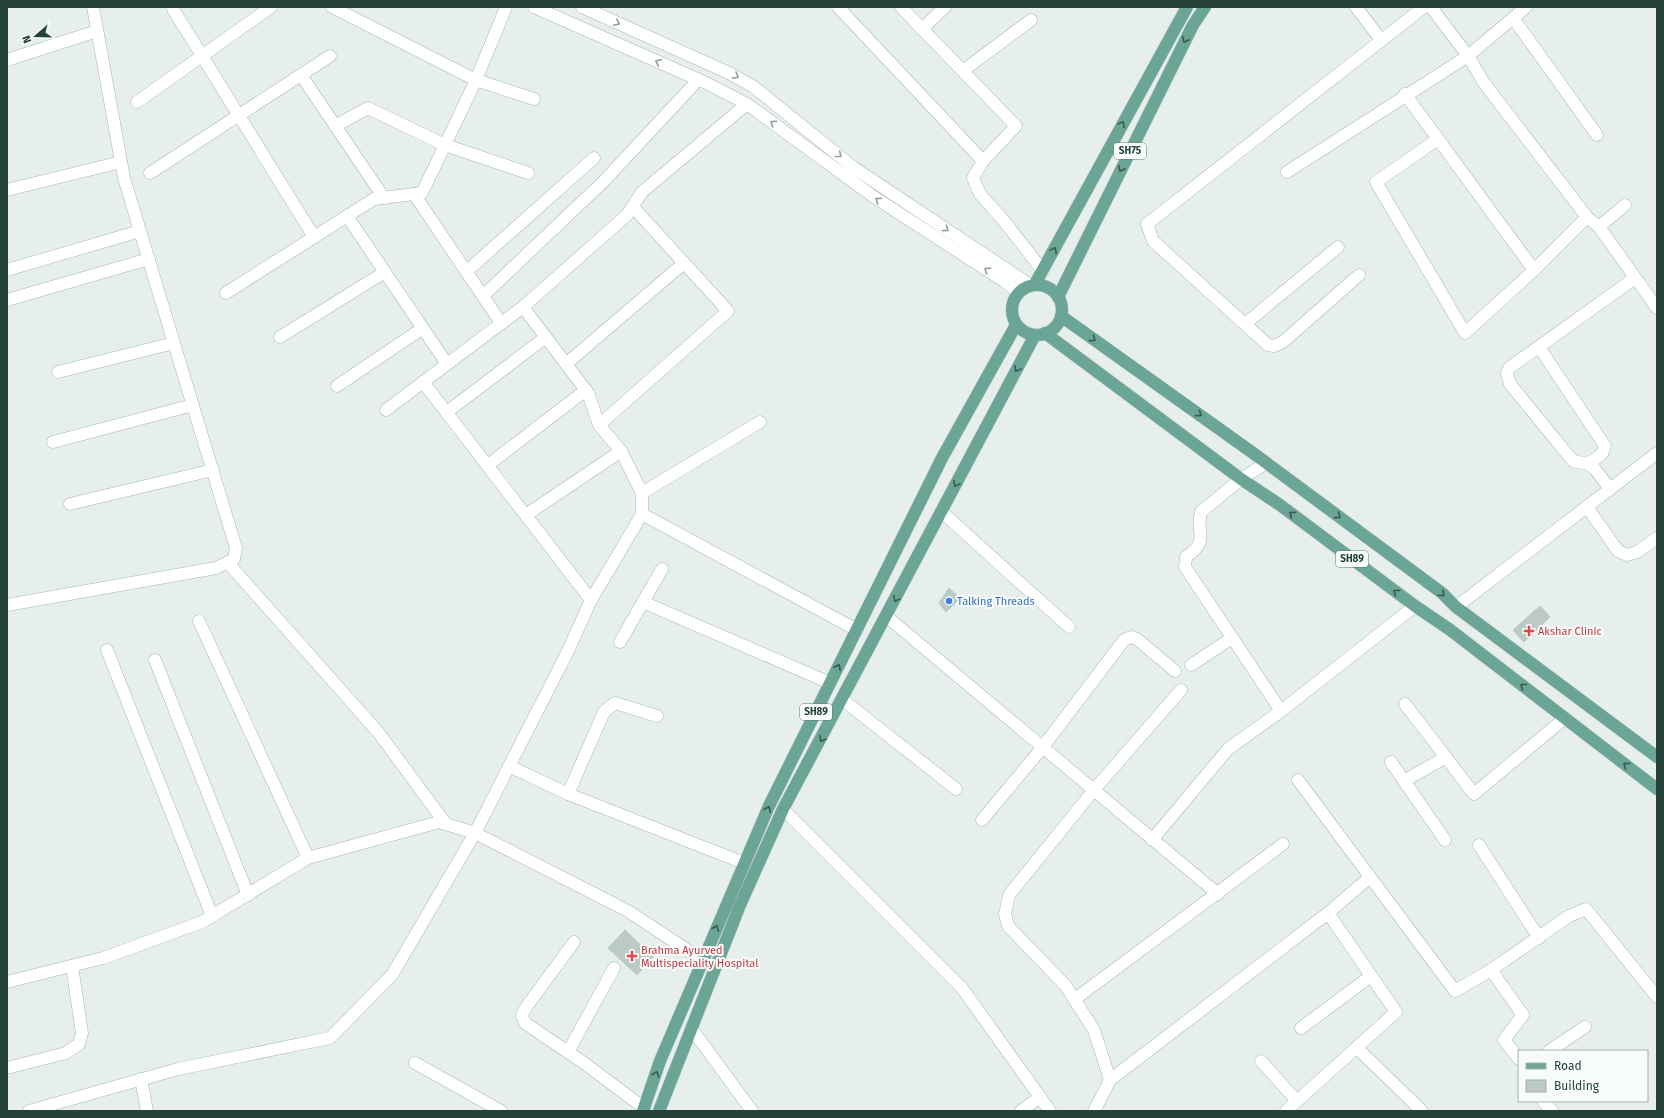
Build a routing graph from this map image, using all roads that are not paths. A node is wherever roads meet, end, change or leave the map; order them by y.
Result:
1 (93, 7) edge
2 (271, 7) edge
3 (332, 7) edge
4 (506, 7) edge
5 (534, 7) edge
6 (582, 7) edge
7 (838, 7) edge
8 (901, 7) edge
9 (945, 7) edge
10 (1187, 7) edge
11 (1205, 7) edge
12 (1356, 7) edge
13 (1424, 7) edge
14 (1431, 7) edge
15 (1526, 7) edge
16 (173, 9) dead end
17 (1513, 18) junction
18 (1031, 20) dead end
19 (922, 30) junction
20 (97, 31) junction
21 (1382, 40) junction
22 (202, 56) junction
23 (330, 56) dead end
24 (1468, 56) junction
25 (7, 60) edge
26 (964, 70) junction
27 (301, 75) junction
28 (476, 80) junction
29 (698, 80) junction
30 (1405, 94) junction
31 (534, 99) dead end
32 (137, 102) dead end
33 (747, 104) junction
34 (238, 114) junction
35 (335, 126) junction
36 (1597, 135) dead end
37 (1438, 139) junction
38 (445, 145) junction
39 (594, 158) dead end
40 (983, 161) junction
41 (121, 162) junction
42 (150, 172) dead end
43 (1287, 172) dead end
44 (528, 174) dead end
45 (7, 190) edge
46 (414, 194) junction
47 (384, 198) junction
48 (1625, 205) dead end
49 (633, 207) junction
50 (347, 216) junction
51 (1587, 217) junction
52 (1600, 227) junction
53 (140, 231) junction
54 (314, 236) junction
55 (1338, 247) dead end
56 (149, 259) junction
57 (684, 263) junction
58 (7, 270) edge
59 (1534, 270) junction
60 (467, 271) junction
61 (1043, 271) junction
62 (385, 272) junction
63 (1359, 275) dead end
64 (1636, 278) junction
65 (1032, 285) junction
66 (226, 293) dead end
67 (1018, 293) junction
68 (483, 296) junction
69 (1058, 297) junction
70 (7, 300) edge
71 (523, 307) junction
72 (1657, 308) edge
73 (1062, 316) junction
74 (501, 323) junction
75 (1245, 324) junction
76 (1016, 325) junction
77 (423, 328) junction
78 (1040, 334) junction
79 (280, 337) dead end
80 (546, 337) junction
81 (174, 342) junction
82 (1539, 347) junction
83 (447, 364) junction
84 (566, 364) junction
85 (58, 372) dead end
86 (424, 382) junction
87 (337, 386) dead end
88 (586, 390) junction
89 (193, 405) junction
90 (386, 410) dead end
91 (447, 412) junction
92 (760, 422) dead end
93 (599, 425) junction
94 (53, 442) dead end
95 (621, 452) junction
96 (1655, 458) edge
97 (1266, 463) junction
98 (1588, 464) junction
99 (488, 465) junction
100 (213, 470) junction
101 (1240, 479) junction
102 (1610, 489) junction
103 (642, 493) junction
104 (70, 504) dead end
105 (1587, 507) junction
106 (942, 512) junction
107 (642, 514) junction
108 (526, 515) junction
109 (1657, 538) edge
110 (228, 564) junction
111 (662, 569) dead end
112 (590, 600) junction
113 (643, 602) junction
114 (7, 604) edge
115 (1415, 606) junction
116 (1456, 607) junction
117 (886, 616) junction
118 (199, 621) dead end
119 (1070, 627) dead end
120 (857, 630) junction
121 (1232, 638) junction
122 (620, 642) dead end
123 (107, 650) dead end
124 (155, 660) dead end
125 (1192, 665) dead end
126 (1175, 671) dead end
127 (830, 683) junction
128 (1181, 690) dead end
129 (842, 700) junction
130 (1405, 704) dead end
131 (1281, 711) junction
132 (657, 716) dead end
133 (1565, 718) junction
134 (1042, 748) junction
135 (1446, 757) junction
136 (1657, 757) edge
137 (1391, 762) dead end
138 (509, 766) junction
139 (1298, 780) dead end
140 (1404, 781) junction
141 (1655, 784) edge
142 (956, 789) dead end
143 (1093, 791) junction
144 (568, 794) junction
145 (783, 809) junction
146 (982, 820) dead end
147 (446, 824) junction
148 (475, 833) junction
149 (1152, 840) junction
150 (1445, 840) dead end
151 (1283, 844) dead end
152 (1479, 845) dead end
153 (308, 858) junction
154 (744, 863) junction
155 (1370, 876) junction
156 (1218, 894) junction
157 (248, 895) junction
158 (1328, 914) junction
159 (212, 916) junction
160 (1539, 938) junction
161 (574, 942) dead end
162 (702, 960) junction
163 (72, 966) junction
164 (614, 968) dead end
165 (1492, 970) junction
166 (1371, 976) junction
167 (7, 982) edge
168 (1657, 997) edge
169 (1075, 999) junction
170 (1585, 1027) dead end
171 (691, 1028) junction
172 (1302, 1028) dead end
173 (1357, 1048) junction
174 (1550, 1050) edge
175 (568, 1052) junction
176 (1518, 1058) edge
177 (1261, 1061) dead end
178 (414, 1063) dead end
179 (7, 1068) edge
180 (140, 1079) junction
181 (1110, 1080) junction
182 (1040, 1097) junction
183 (1296, 1101) junction
184 (1544, 1102) edge
185 (644, 1110) edge
186 (28, 1111) edge
187 (147, 1111) edge
188 (501, 1111) edge
189 (659, 1111) edge
190 (752, 1111) edge
191 (1021, 1111) edge
192 (1050, 1111) edge
193 (1094, 1111) edge
194 (1286, 1111) edge
195 (1422, 1111) edge
196 (1552, 1111) edge

1 - 20 street
2 - 22 street
3 - 28 street
4 - 28 street
29 -> 5 street
6 -> 65 street
7 - 40 street
8 - 19 street
9 - 19 street
61 -> 10 main road, SH75
11 -> 69 main road, SH75
12 - 21 street
13 - 21 street
14 - 24 street
15 - 17 street
16 - 22 street
17 - 24 street
17 - 36 street
18 - 26 street
19 - 26 street
20 - 25 street
20 - 41 street
21 - 75 street
22 - 32 street
22 - 34 street
23 - 27 street
24 - 30 street
24 - 51 street
26 - 40 street
27 - 34 street
27 - 35 street
28 - 31 street
28 - 38 street
29 - 33 street
29 - 68 street
30 - 37 street
30 - 43 street
33 - 49 street
67 -> 33 street
34 - 42 street
34 - 54 street
35 - 38 street
35 - 47 street
37 - 59 street
37 - 59 street
38 - 44 street
38 - 46 street
39 - 60 street
40 - 61 street
41 - 45 street
41 - 53 street
46 - 47 street
46 - 60 street
47 - 50 street
48 - 52 street
49 - 57 street
49 - 71 street
50 - 54 street
50 - 62 street
51 - 52 street
51 - 59 street
52 - 64 street
53 - 56 street
53 - 58 street
54 - 66 street
55 - 75 street
56 - 70 street
56 - 81 street
57 - 84 street
57 - 93 street
60 - 68 street
61 - 65 main road, SH75
62 - 77 street
62 - 79 street
63 - 75 street
64 - 72 street
64 - 82 street
65 - 67 main road
65 - 69 main road
67 - 76 main road
68 - 74 street
69 - 73 main road
71 - 74 street
71 - 80 street
73 - 78 main road
73 -> 97 main road, SH89
74 - 83 street
76 - 78 main road
76 - 120 main road, SH89
77 - 83 street
77 - 87 street
78 - 101 main road, SH89
78 -> 106 main road, SH89
80 - 84 street
80 - 91 street
81 - 85 street
81 - 89 street
82 - 98 street
82 - 98 street
83 - 86 street
84 - 88 street
86 - 90 street
86 - 91 street
88 - 93 street
88 - 99 street
89 - 94 street
89 - 100 street
91 - 99 street
92 - 103 street
93 - 95 street
95 - 103 street
95 - 108 street
96 - 102 street
97 - 101 street
97 -> 116 main road, SH89
98 - 102 street
99 - 108 street
100 - 104 street
100 - 110 street
115 -> 101 main road, SH89
101 - 121 street
102 - 105 street
103 - 107 street
105 - 109 street
105 - 116 street
106 -> 117 main road, SH89
106 - 119 street
107 - 112 street
107 - 120 street
108 - 112 street
110 - 114 street
110 - 147 street
111 - 113 street
112 - 138 street
113 - 122 street
113 - 127 street
115 - 131 street
133 -> 115 main road, SH89
116 - 136 main road, SH89
117 - 129 main road, SH89
117 - 134 street
118 - 153 street
127 -> 120 main road, SH89
121 - 125 street
121 - 131 street
123 - 159 street
124 - 157 street
126 - 134 street
154 -> 127 main road, SH89
128 - 143 street
129 - 142 street
129 -> 145 main road, SH89
130 - 135 street
131 - 149 street
132 - 144 street
133 - 135 street
141 -> 133 main road, SH89
134 - 143 street
134 - 146 street
135 - 140 street
137 - 140 street
138 - 144 street
138 - 148 street
139 - 155 street
140 - 150 street
143 - 149 street
143 - 169 street
144 - 154 street
145 - 171 main road, SH89
145 - 182 street
147 - 148 street
147 - 153 street
148 - 162 street
148 - 180 street
149 - 156 street
151 - 156 street
152 - 160 street
153 - 157 street
162 -> 154 main road, SH89
155 - 158 street
155 - 165 street
156 - 169 street
157 - 159 street
158 - 166 street
158 - 181 street
159 - 163 street
160 - 165 street
160 - 168 street
161 - 175 street
185 -> 162 main road, SH89
163 - 167 street
163 - 179 street
164 - 175 street
165 - 176 street
166 - 172 street
166 - 173 street
169 - 181 street
170 - 174 street
171 - 189 main road, SH89
171 - 190 street
173 - 183 street
173 - 195 street
175 - 185 street
177 - 183 street
178 - 188 street
180 - 186 street
180 - 187 street
181 - 193 street
182 - 191 street
182 - 192 street
183 - 194 street
184 - 196 street

